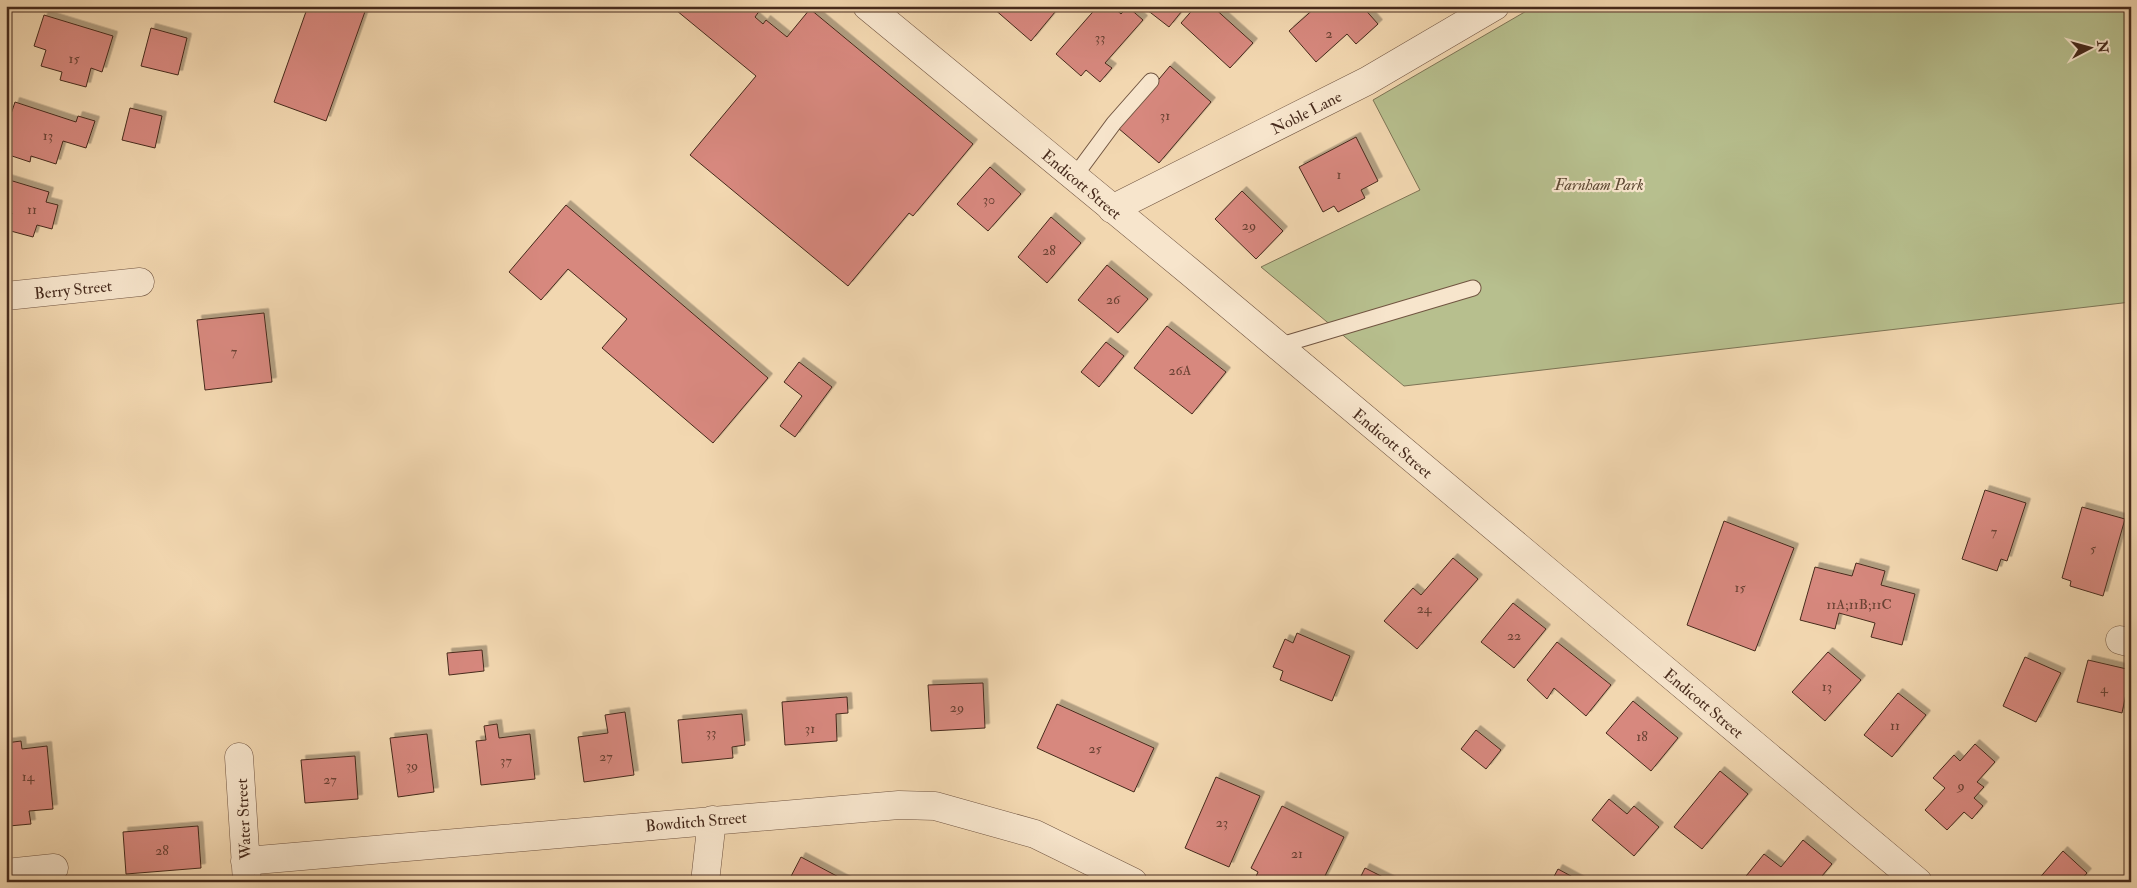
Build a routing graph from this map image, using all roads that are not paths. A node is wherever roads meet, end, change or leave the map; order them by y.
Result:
1 (867, 6) edge
2 (1494, 6) edge
3 (1151, 81) dead end
4 (1074, 177) junction
5 (1112, 209) junction
6 (140, 282) dead end
7 (1473, 288) dead end
8 (6, 296) edge
9 (1278, 346) junction
10 (240, 757) dead end
11 (712, 820) junction
12 (54, 868) dead end
13 (246, 871) edge
14 (6, 873) edge
15 (705, 882) edge
16 (1133, 882) edge
17 (1918, 882) edge

1 - 4 street, Endicott Street
2 - 5 street, Noble Lane
3 - 4 lane
4 - 5 street, Endicott Street
5 - 9 street, Endicott Street
6 - 8 street, Berry Street
7 - 9 lane
9 - 17 street, Endicott Street
10 - 13 street, Water Street
11 - 13 street, Bowditch Street
11 - 15 street
11 - 16 street, Bowditch Street
12 - 14 street

